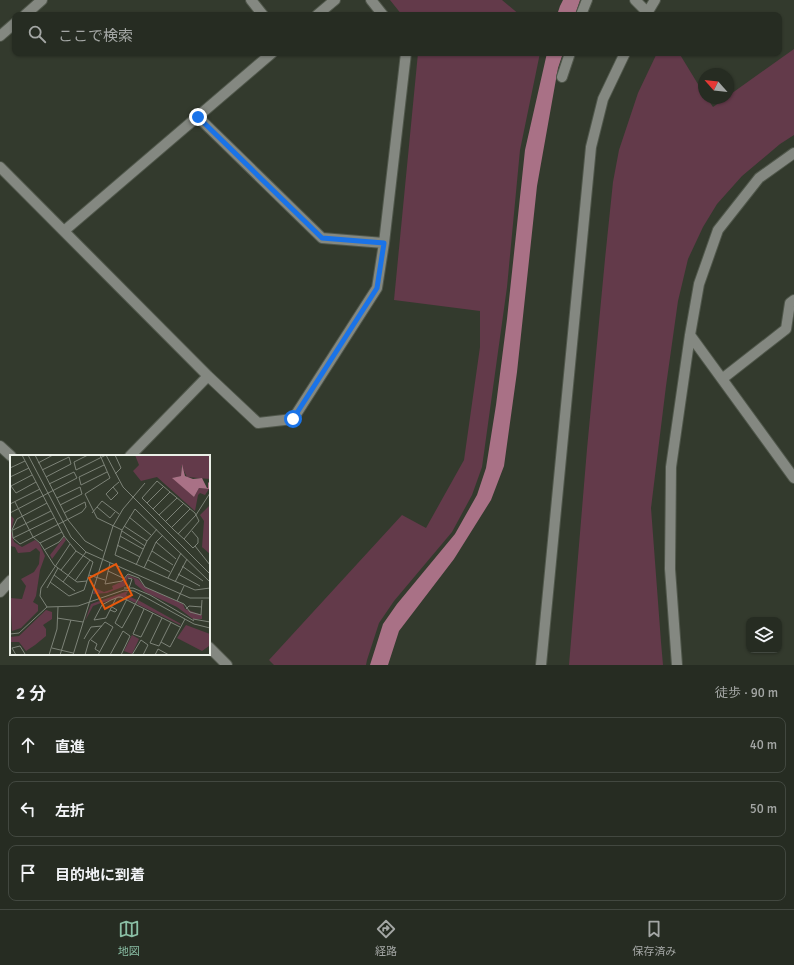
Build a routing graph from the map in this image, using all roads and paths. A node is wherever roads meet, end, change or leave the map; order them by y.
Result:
1 (42, 0) edge
2 (251, 0) edge
3 (335, 0) edge
4 (371, 0) edge
5 (587, 0) edge
6 (635, 0) edge
7 (655, 0) edge
8 (28, 12) edge
9 (261, 12) edge
10 (321, 12) edge
11 (381, 12) edge
12 (582, 12) edge
13 (644, 12) edge
14 (647, 12) edge
15 (12, 26) edge
16 (0, 36) edge
17 (269, 56) edge
18 (406, 56) edge
19 (569, 56) edge
20 (624, 56) edge
21 (562, 78) dead end
22 (198, 117) junction
23 (794, 153) edge
24 (0, 167) edge
25 (64, 232) junction
26 (384, 243) junction
27 (794, 300) edge
28 (690, 335) junction
29 (208, 376) junction
30 (722, 380) junction
31 (0, 446) edge
32 (10, 455) edge
33 (131, 455) edge
34 (794, 478) edge
35 (10, 581) edge
36 (0, 592) edge
37 (210, 648) edge
38 (227, 665) edge
39 (541, 665) edge
40 (677, 665) edge

1 - 8 street
2 - 9 street
3 - 10 street
4 - 11 street
5 - 12 street
6 - 13 street
7 - 14 street
15 - 16 street
17 - 22 street
18 - 26 street
19 - 21 street
20 - 39 street
22 - 25 street
22 - 26 street
23 - 28 street
24 - 25 street
25 - 29 street
26 - 29 street
27 - 30 street
28 - 30 street
28 - 40 street
29 - 33 street
30 - 34 street
31 - 32 street
35 - 36 street
37 - 38 street

